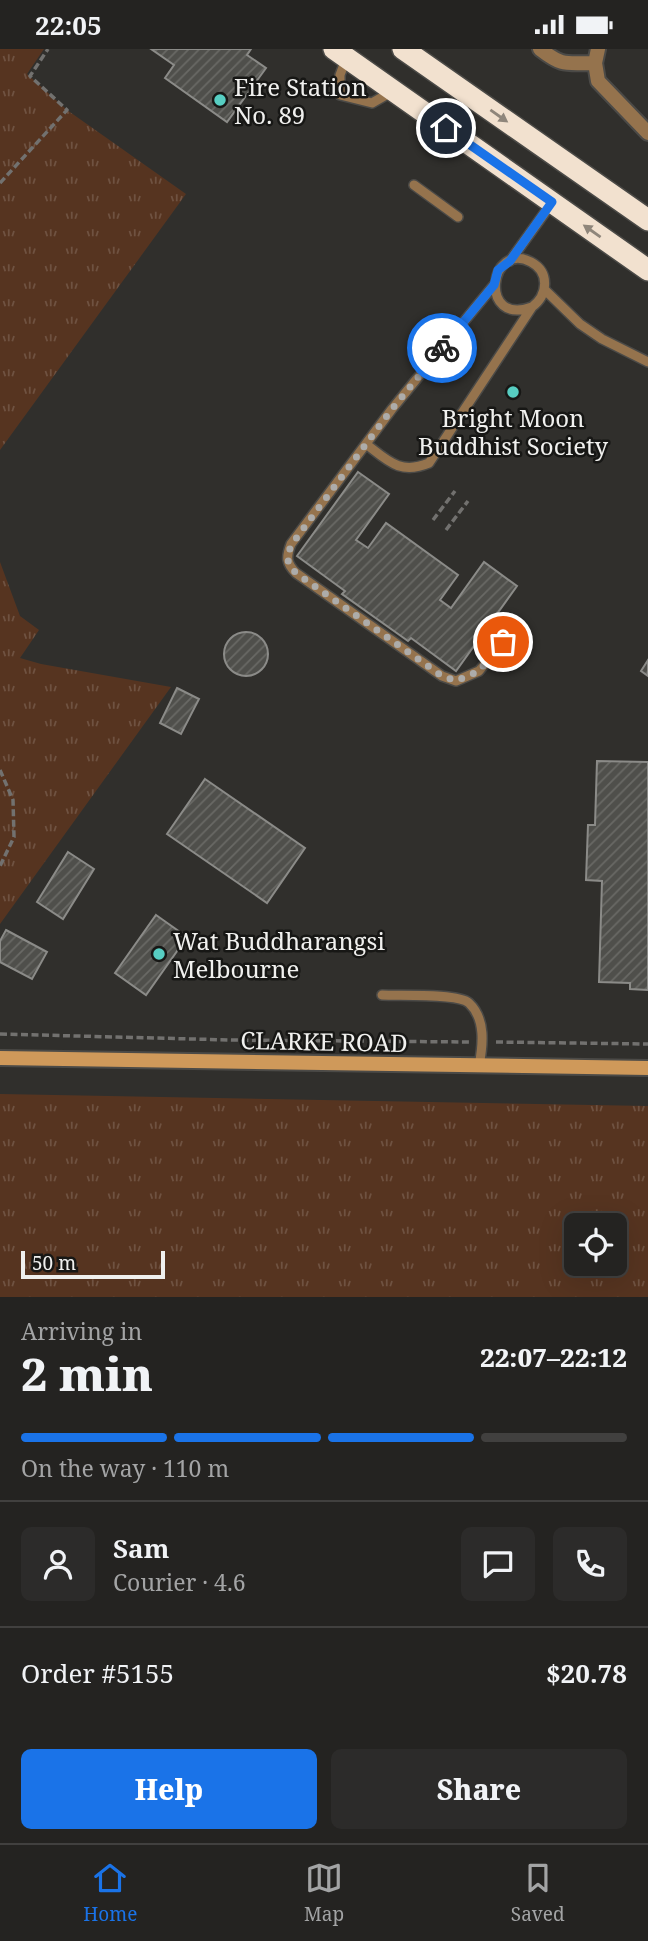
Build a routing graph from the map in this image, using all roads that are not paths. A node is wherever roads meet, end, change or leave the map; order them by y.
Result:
1 (403, 49) edge
2 (540, 49) edge
3 (340, 53) edge
4 (597, 56) edge
5 (393, 91) junction
6 (648, 133) edge
7 (414, 185) dead end
8 (552, 202) junction
9 (458, 217) dead end
10 (648, 220) edge
11 (510, 261) junction
12 (648, 270) edge
13 (494, 285) junction
14 (545, 290) junction
15 (532, 307) junction
16 (648, 362) edge
17 (366, 444) junction
18 (503, 642) dead end
19 (382, 995) dead end
20 (0, 1058) edge
21 (480, 1066) junction
22 (648, 1068) edge

1 -> 10 highway
2 - 4 street
3 - 5 highway
3 - 5 lane
4 - 6 street
5 - 8 highway
7 - 9 lane
8 - 11 lane
12 -> 8 highway
11 - 13 lane
11 - 14 lane
13 - 15 lane
13 - 17 lane
14 - 15 lane
14 - 16 lane
15 - 17 lane
17 - 18 lane
19 - 21 lane
20 - 21 main road, CLARKE ROAD
21 - 22 main road, CLARKE ROAD

